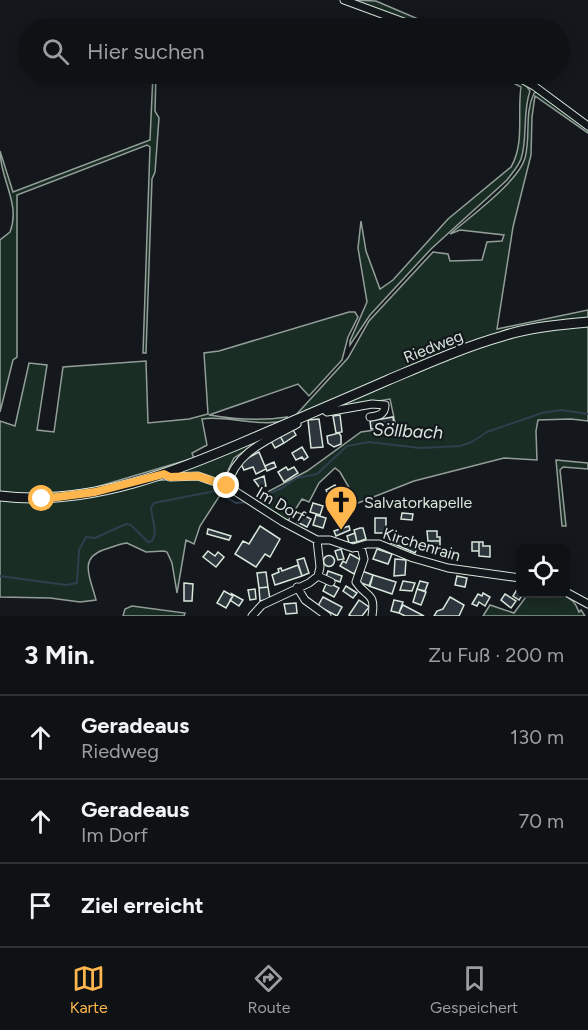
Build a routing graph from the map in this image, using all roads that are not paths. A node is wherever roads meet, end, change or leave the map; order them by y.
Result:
1 (344, 0) edge
2 (393, 18) edge
3 (530, 84) edge
4 (588, 126) edge
5 (588, 322) edge
6 (323, 408) junction
7 (370, 417) dead end
8 (295, 420) junction
9 (164, 474) junction
10 (227, 486) junction
11 (0, 496) edge
12 (317, 540) junction
13 (361, 547) junction
14 (318, 576) junction
15 (516, 577) edge
16 (331, 582) dead end
17 (297, 587) junction
18 (570, 594) edge
19 (588, 604) edge
20 (252, 616) edge
21 (327, 616) edge
22 (373, 616) edge

1 - 2 street
3 - 4 street
5 - 6 main road, Riedweg
6 - 7 street
6 - 8 main road, Riedweg
8 - 9 main road, Riedweg
8 - 10 street, Riedweg
9 - 10 street, Im Dorf
9 - 11 main road, Riedweg
10 - 12 street, Im Dorf
12 - 13 street, Kirchenrain
12 - 14 street, Im Dorf
13 - 15 street, Kirchenrain
13 - 22 street
14 - 16 street
14 - 17 street
17 - 20 street
17 - 21 street
18 - 19 street

